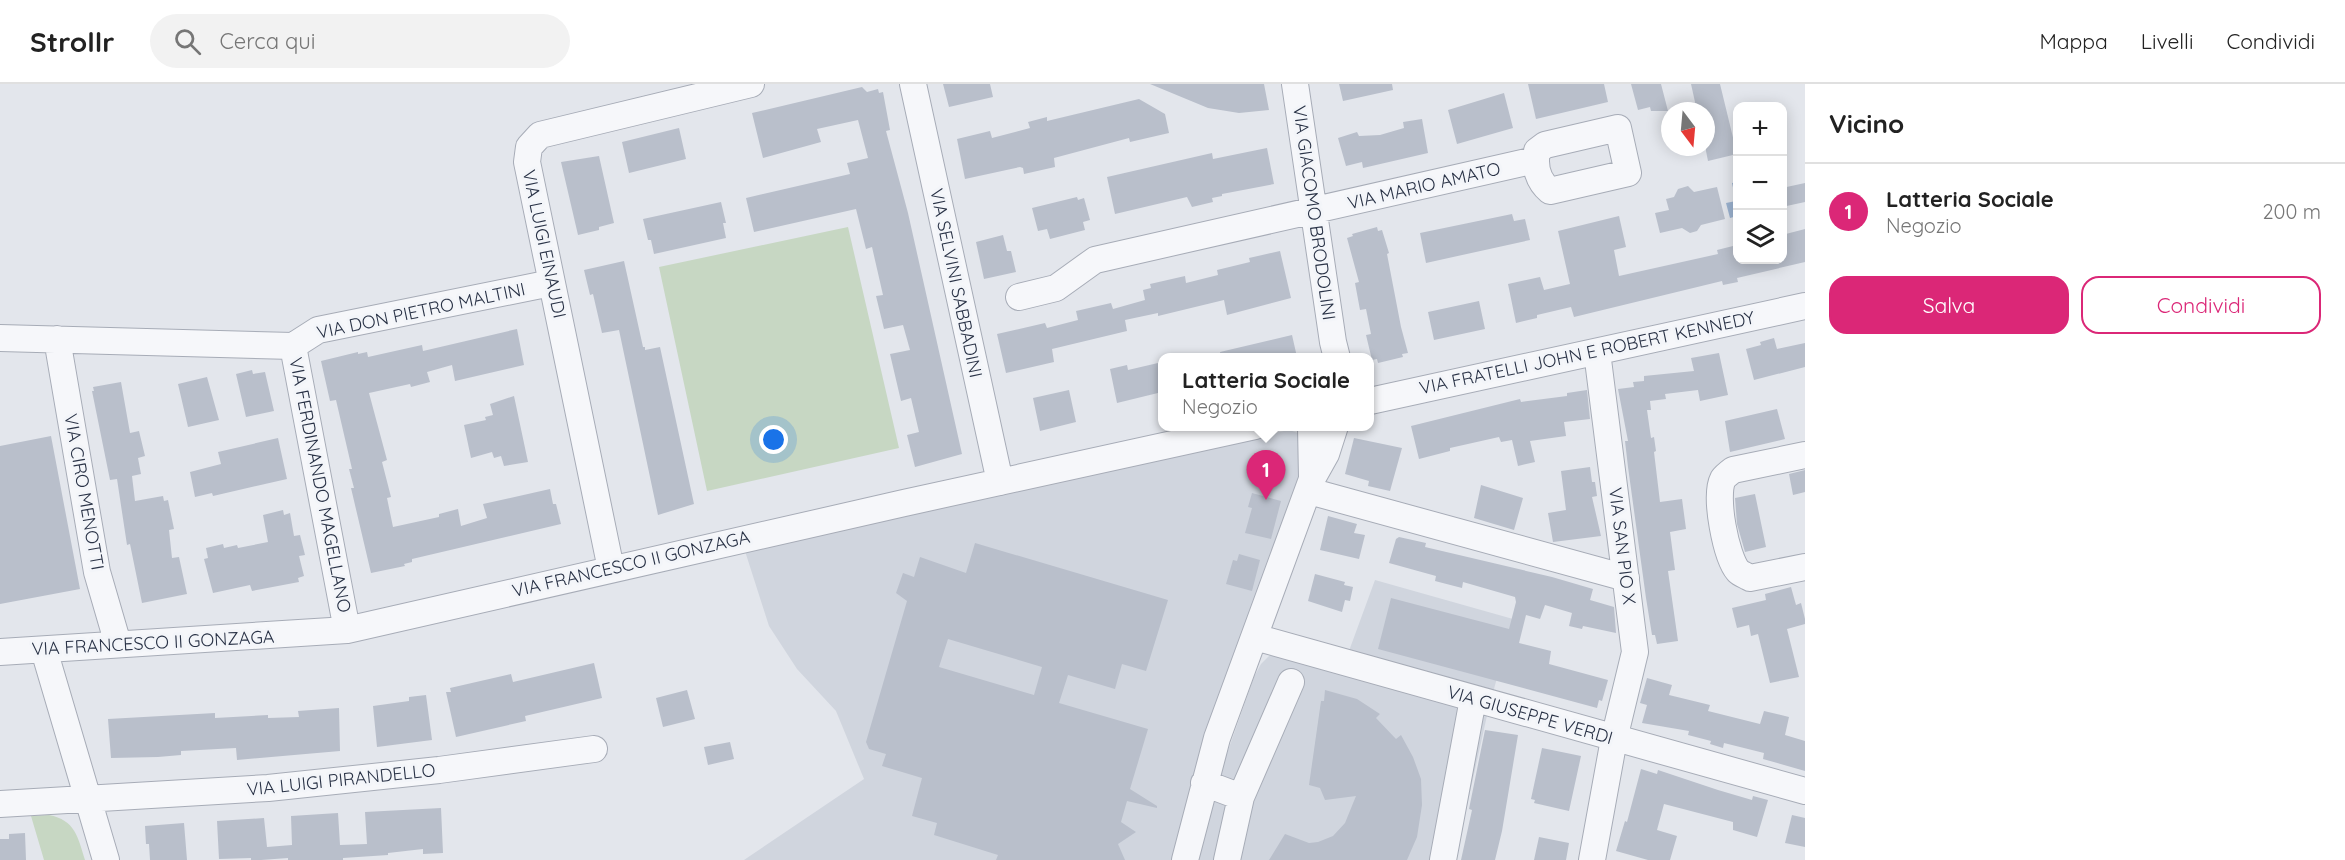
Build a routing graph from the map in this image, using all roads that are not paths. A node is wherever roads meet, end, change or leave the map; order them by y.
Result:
1 (751, 84) edge
2 (913, 84) edge
3 (1295, 84) edge
4 (1535, 160) dead end
5 (1314, 212) junction
6 (551, 283) junction
7 (1020, 297) dead end
8 (1805, 306) edge
9 (0, 338) edge
10 (57, 339) junction
11 (293, 346) junction
12 (1334, 352) edge
13 (1597, 352) junction
14 (1374, 400) edge
15 (1232, 431) edge
16 (1311, 431) edge
17 (1333, 431) edge
18 (1805, 455) edge
19 (1000, 482) junction
20 (1310, 485) junction
21 (1805, 567) edge
22 (611, 569) junction
23 (1626, 578) junction
24 (347, 630) junction
25 (1255, 638) junction
26 (118, 644) junction
27 (86, 647) junction
28 (44, 650) junction
29 (0, 652) edge
30 (1291, 682) dead end
31 (57, 692) junction
32 (1473, 699) junction
33 (1614, 739) junction
34 (594, 749) dead end
35 (1204, 783) junction
36 (1805, 791) edge
37 (1241, 797) junction
38 (87, 800) junction
39 (0, 804) edge
40 (106, 860) edge
41 (1185, 860) edge
42 (1227, 860) edge
43 (1443, 860) edge
44 (1592, 860) edge

1 - 6 street, VIA LUIGI EINAUDI
2 - 19 street, VIA SELVINI SABBADINI
3 - 5 street, VIA GIACOMO BRODOLINI
4 - 5 street, VIA MARIO AMATO
5 - 7 street, VIA MARIO AMATO
5 - 12 street, VIA GIACOMO BRODOLINI
6 - 11 street, VIA DON PIETRO MALTINI
6 - 22 street, VIA LUIGI EINAUDI
8 - 13 street, VIA FRATELLI JOHN E ROBERT KENNEDY
9 - 10 street, VIA FERDINANDO MAGELLANO
10 - 11 street, VIA FERDINANDO MAGELLANO
10 - 26 street, VIA CIRO MENOTTI
11 - 24 street, VIA FERDINANDO MAGELLANO
13 - 14 street, VIA FRATELLI JOHN E ROBERT KENNEDY
13 - 23 street, VIA SAN PIO X
15 - 19 street, VIA FRANCESCO II GONZAGA
16 - 20 street
17 - 20 street
18 - 21 street
19 - 22 street, VIA FRANCESCO II GONZAGA
20 - 23 street
20 - 25 street
22 - 24 street, VIA FRANCESCO II GONZAGA
23 - 33 street, VIA SAN PIO X
24 - 26 street, VIA FRANCESCO II GONZAGA
25 - 32 street, VIA GIUSEPPE VERDI
25 - 35 street
26 - 27 street, VIA FRANCESCO II GONZAGA
27 - 28 street, VIA FRANCESCO II GONZAGA
27 - 31 street
28 - 29 street, VIA FRANCESCO II GONZAGA
28 - 31 street
30 - 37 street
31 - 38 street
32 - 33 street, VIA GIUSEPPE VERDI
32 - 43 street
33 - 36 street, VIA GIUSEPPE VERDI
33 - 44 street, VIA SAN PIO X
34 - 38 street, VIA LUIGI PIRANDELLO
35 - 37 street
35 - 41 street
37 - 42 street
38 - 39 street, VIA LUIGI PIRANDELLO
38 - 40 street

